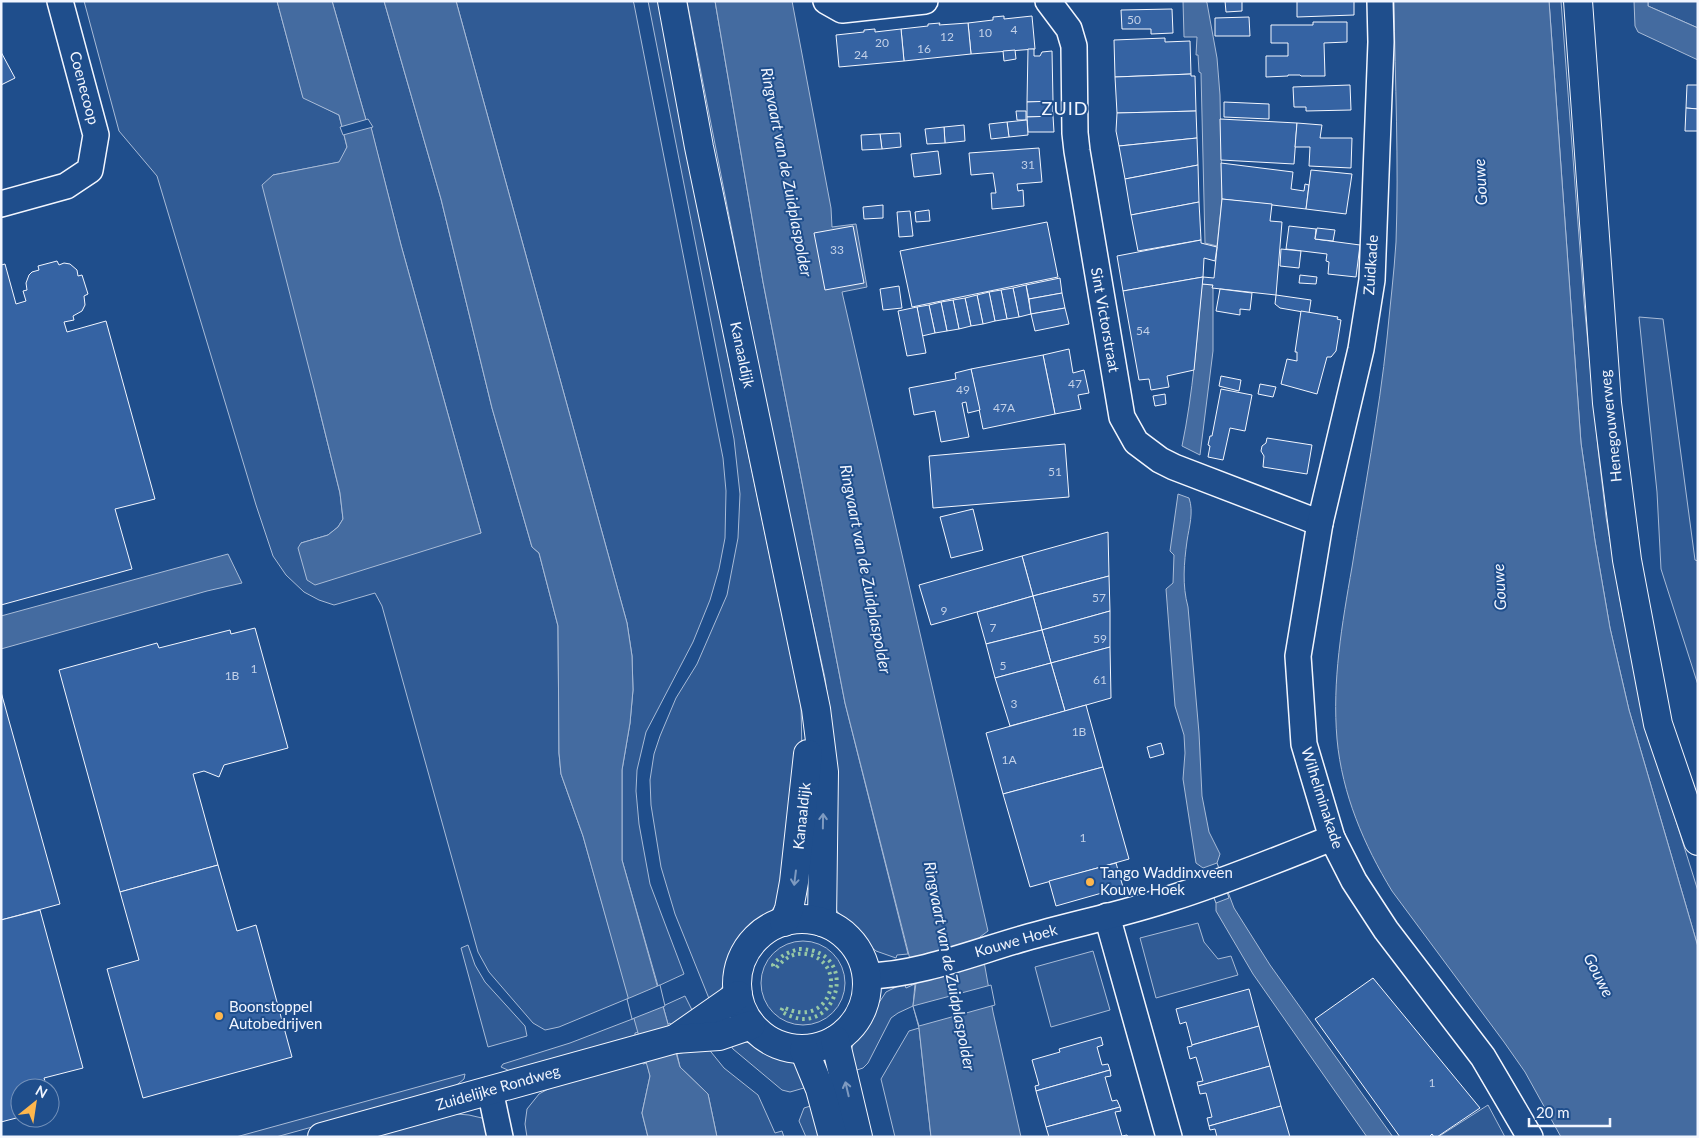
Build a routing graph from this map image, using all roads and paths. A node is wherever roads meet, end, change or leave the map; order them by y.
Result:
1 (60, 1) edge
2 (672, 1) edge
3 (826, 1) edge
4 (925, 1) edge
5 (1048, 1) edge
6 (1380, 1) edge
7 (1578, 1) edge
8 (1, 204) edge
9 (1320, 523) junction
10 (816, 708) junction
11 (1332, 838) junction
12 (1698, 841) edge
13 (1107, 916) junction
14 (784, 922) junction
15 (822, 922) junction
16 (867, 976) junction
17 (738, 995) junction
18 (751, 1025) junction
19 (675, 1039) junction
20 (835, 1040) junction
21 (804, 1050) junction
22 (490, 1090) junction
23 (322, 1137) edge
24 (500, 1137) edge
25 (833, 1137) edge
26 (858, 1137) edge
27 (1169, 1137) edge
28 (1530, 1137) edge

1 - 8 street, Coenecoop
2 - 10 main road, Kanaaldijk
3 - 4 street
5 - 9 street, Sint Victorstraat
6 - 9 street, Zuidkade
7 - 12 main road, Henegouwerweg
9 - 11 street, Wilhelminakade
10 -> 14 main road, Kanaaldijk
15 -> 10 main road, Kanaaldijk
11 - 13 street, Kouwe Hoek
11 - 28 street, Wilhelminakade
13 - 16 street, Kouwe Hoek
13 - 27 street
14 - 15 main road
14 - 17 main road
15 - 16 main road
16 - 20 main road
17 - 18 main road
17 - 19 main road, Zuidelijke Rondweg
18 - 19 main road, Zuidelijke Rondweg
18 - 21 main road
19 - 22 main road, Zuidelijke Rondweg
20 - 21 main road
26 -> 20 main road
21 - 25 main road
22 - 23 main road, Zuidelijke Rondweg
22 - 24 street

